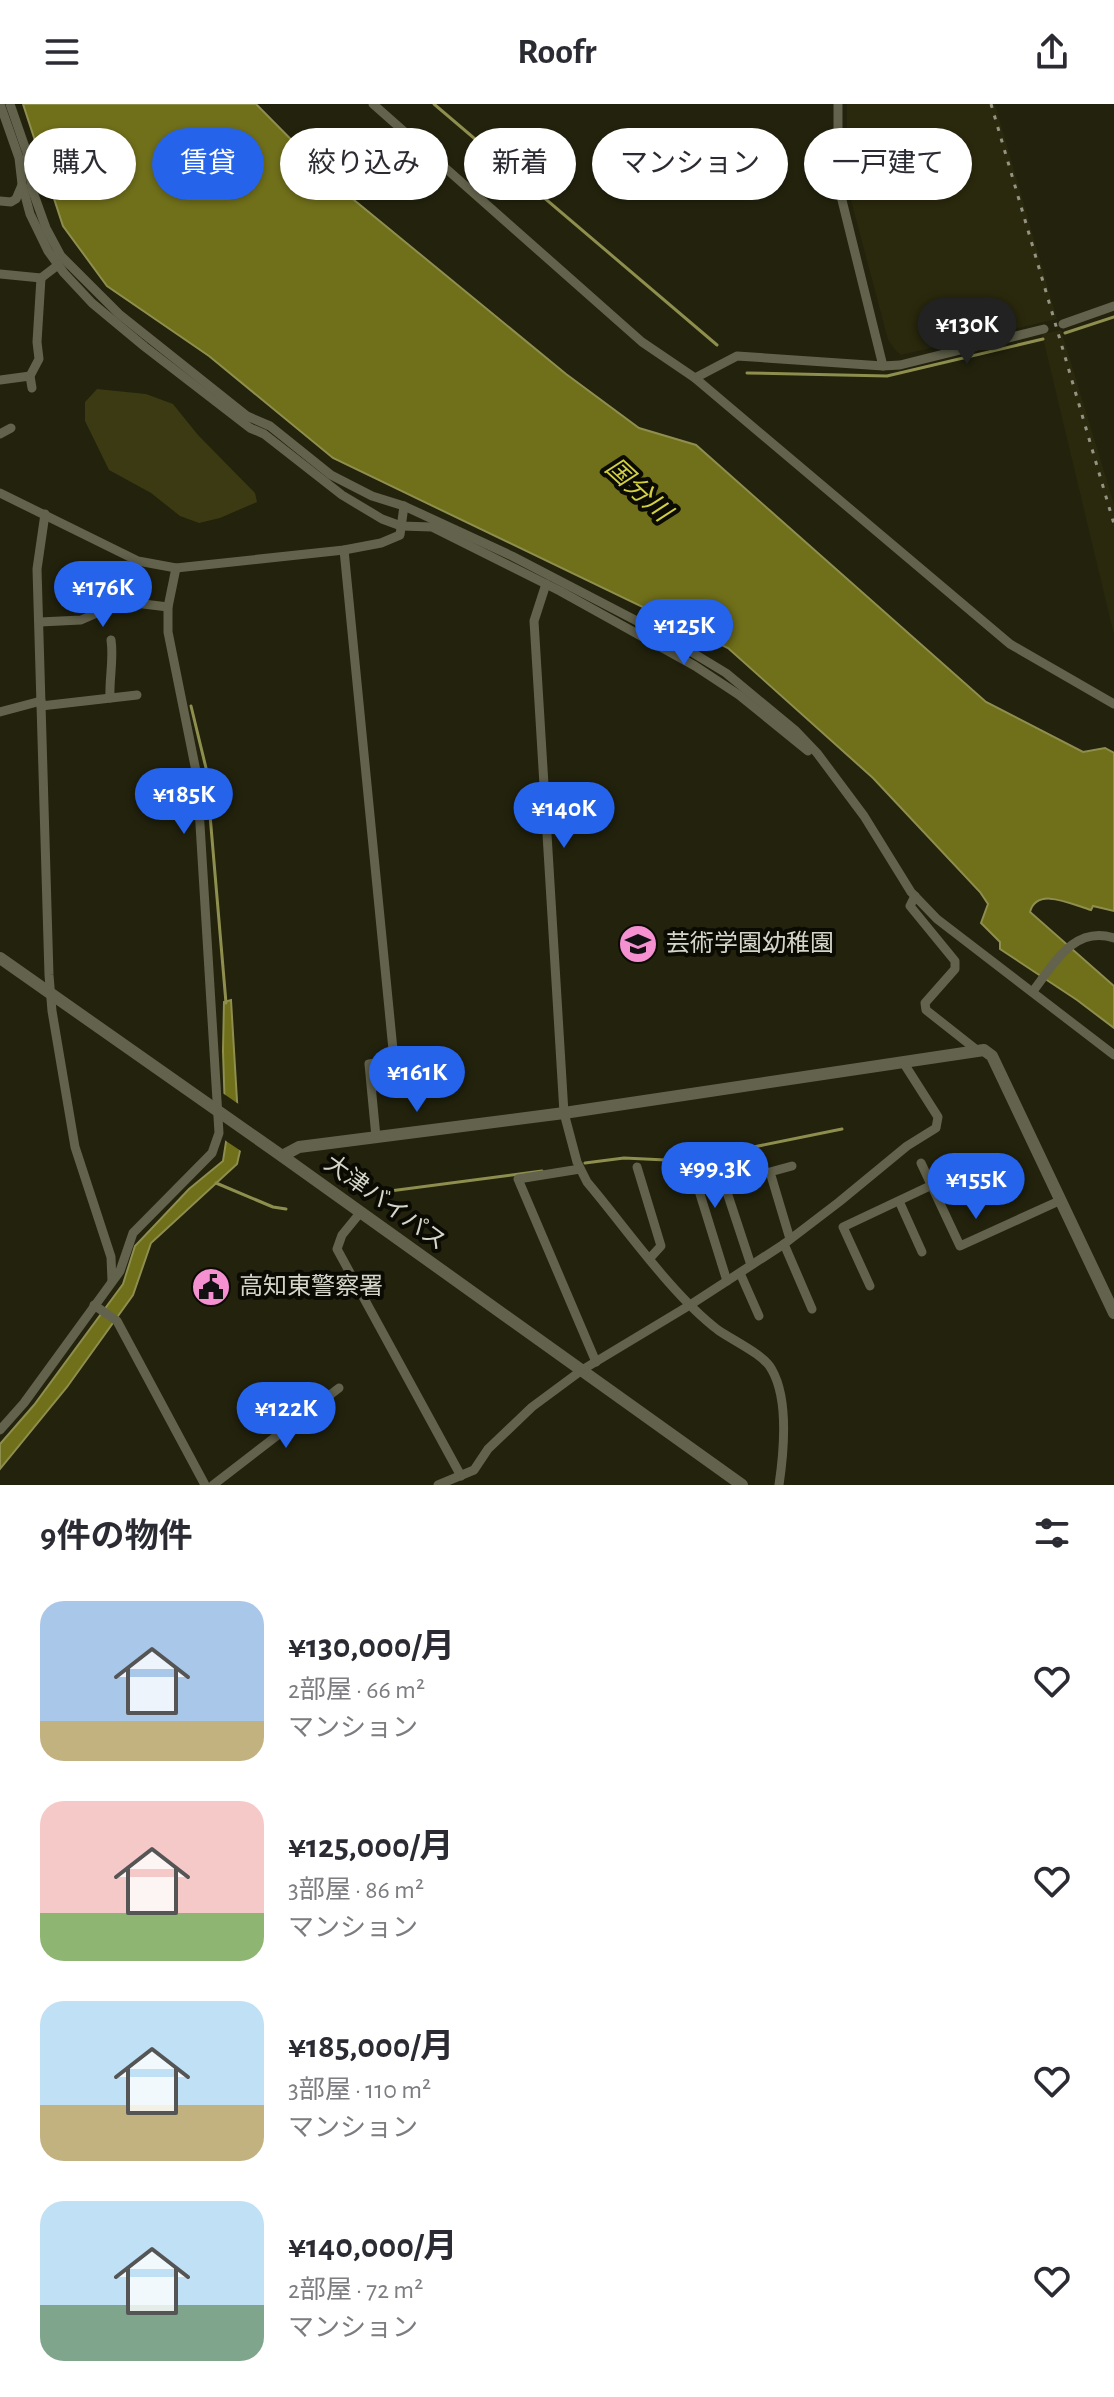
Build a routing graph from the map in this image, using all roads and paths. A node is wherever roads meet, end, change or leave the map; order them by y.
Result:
1 (0, 104) edge
2 (10, 104) edge
3 (373, 104) edge
4 (838, 104) edge
5 (22, 184) junction
6 (0, 201) edge
7 (58, 265) junction
8 (0, 274) edge
9 (41, 278) junction
10 (1114, 306) edge
11 (1063, 324) dead end
12 (1044, 329) dead end
13 (883, 366) junction
14 (30, 376) junction
15 (695, 378) junction
16 (0, 380) edge
17 (32, 388) dead end
18 (11, 428) dead end
19 (0, 434) edge
20 (0, 493) edge
21 (404, 506) junction
22 (45, 514) junction
23 (401, 526) junction
24 (344, 550) junction
25 (176, 568) junction
26 (546, 584) junction
27 (168, 607) junction
28 (40, 622) junction
29 (111, 640) dead end
30 (137, 695) dead end
31 (110, 698) junction
32 (41, 704) junction
33 (1114, 704) edge
34 (0, 712) edge
35 (828, 768) junction
36 (915, 896) junction
37 (1114, 938) edge
38 (0, 958) edge
39 (1036, 988) junction
40 (51, 995) junction
41 (978, 1051) junction
42 (1114, 1055) edge
43 (903, 1062) junction
44 (219, 1113) junction
45 (564, 1113) junction
46 (376, 1137) junction
47 (282, 1156) junction
48 (921, 1163) dead end
49 (691, 1165) junction
50 (792, 1166) dead end
51 (637, 1167) dead end
52 (671, 1168) dead end
53 (580, 1169) junction
54 (932, 1185) junction
55 (899, 1201) junction
56 (1059, 1201) junction
57 (360, 1213) junction
58 (787, 1241) junction
59 (922, 1252) dead end
60 (650, 1258) junction
61 (751, 1265) junction
62 (740, 1273) junction
63 (112, 1281) junction
64 (727, 1281) junction
65 (870, 1286) dead end
66 (690, 1305) junction
67 (98, 1308) junction
68 (812, 1309) dead end
69 (1114, 1313) edge
70 (759, 1316) dead end
71 (596, 1362) junction
72 (582, 1370) junction
73 (339, 1388) dead end
74 (0, 1430) edge
75 (461, 1476) junction
76 (205, 1485) edge
77 (213, 1485) edge
78 (438, 1485) edge
79 (742, 1485) edge
80 (779, 1485) edge

1 - 5 street
2 - 21 street
3 - 15 street
4 - 13 street
5 - 6 street
5 - 7 street
7 - 9 street
7 - 23 street
8 - 9 street
9 - 14 street
10 - 11 street
12 - 13 street
13 - 15 street
14 - 16 street
14 - 17 street
15 - 33 street
18 - 19 street
20 - 22 street
21 - 23 street
21 - 35 street
22 - 25 street
22 - 28 street
23 - 24 street
23 - 26 street
24 - 25 street
24 - 46 street
25 - 27 street
26 - 35 street
26 - 45 street
27 - 28 street
27 - 44 street
28 - 32 street
29 - 31 street
30 - 31 street
31 - 32 street
32 - 34 street
32 - 40 street
35 - 36 street
36 - 39 street
36 - 41 street
37 - 39 street
38 - 40 street, 大津バイパス
39 - 42 street
40 - 44 street, 大津バイパス
40 - 63 street
41 - 43 street
41 - 56 street
43 - 45 street
43 - 58 street
44 - 47 street, 大津バイパス
44 - 63 street
45 - 46 street
45 - 53 street
46 - 47 street
47 - 57 street, 大津バイパス
48 - 54 street
49 - 52 street
49 - 61 street
49 - 64 street
50 - 58 street
51 - 60 street
53 - 60 street
53 - 71 street
54 - 55 street
54 - 56 street
55 - 59 street
55 - 65 street
56 - 69 street
57 - 72 street, 大津バイパス
57 - 75 street
58 - 61 street
58 - 68 street
60 - 66 street
61 - 62 street
62 - 64 street
62 - 70 street
63 - 67 street
64 - 66 street
66 - 71 street
66 - 80 street
67 - 74 street
67 - 76 street
71 - 72 street
72 - 75 street
72 - 79 street, 大津バイパス
73 - 77 street
75 - 78 street

